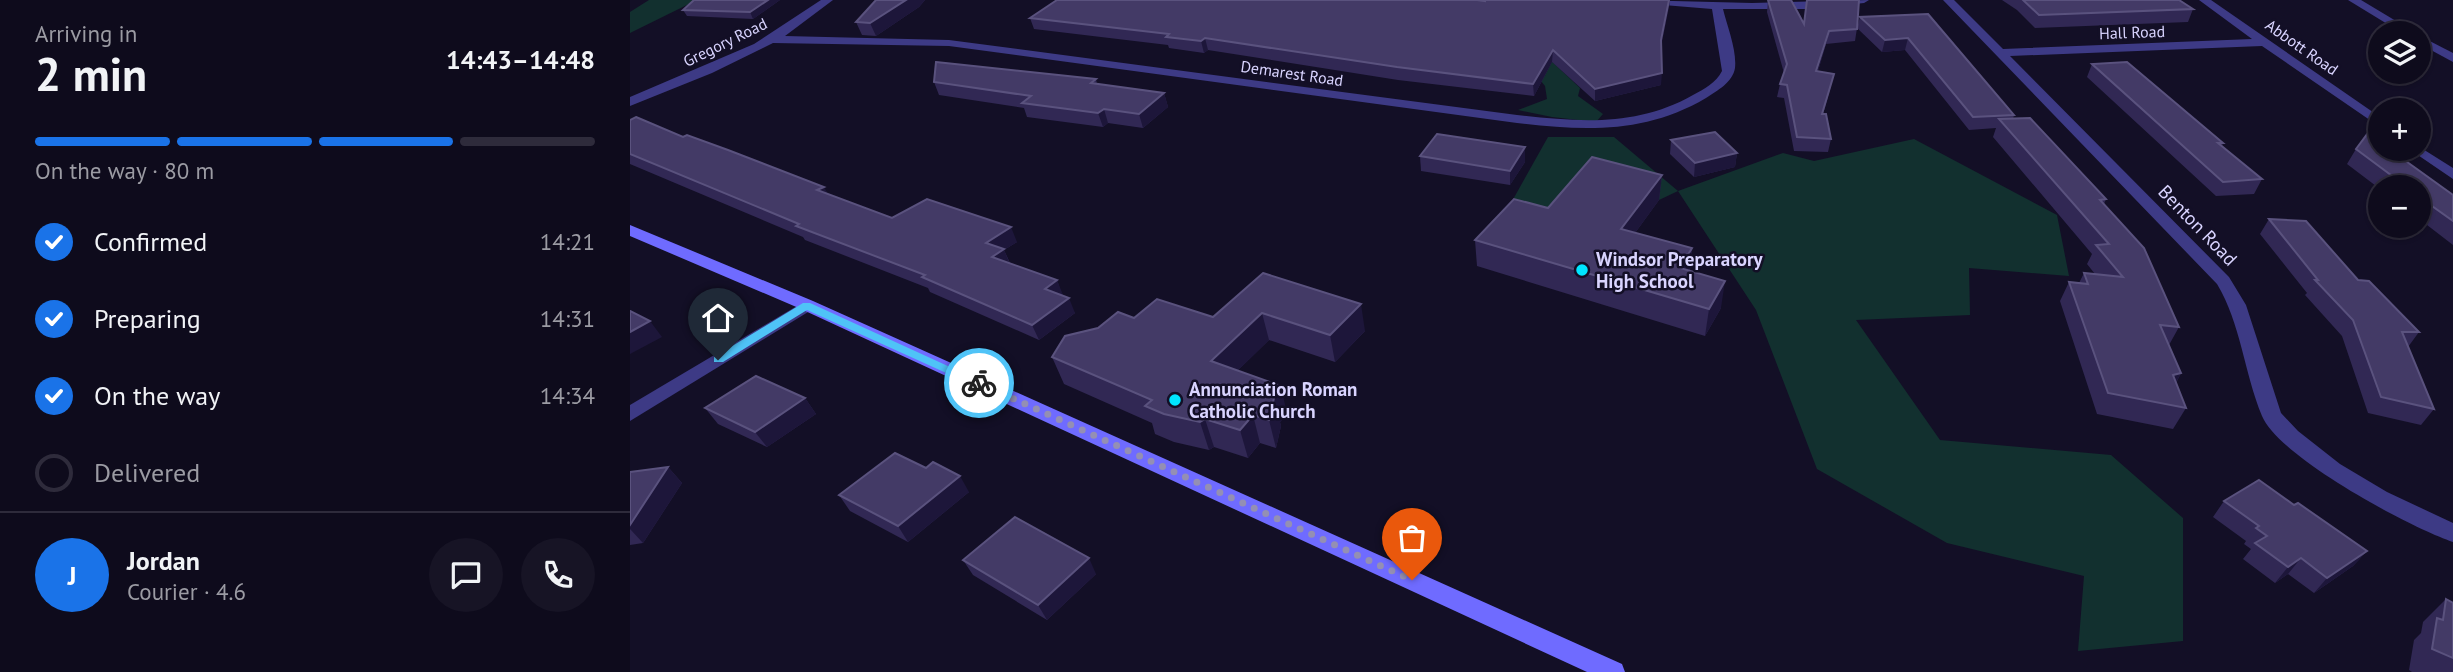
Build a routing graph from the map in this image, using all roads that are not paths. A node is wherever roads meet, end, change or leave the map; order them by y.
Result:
1 (828, 0) edge
2 (1639, 0) edge
3 (1864, 0) edge
4 (1948, 0) edge
5 (2204, 0) edge
6 (2353, 0) edge
7 (1717, 6) junction
8 (2389, 21) edge
9 (769, 40) junction
10 (2264, 42) junction
11 (2431, 45) edge
12 (2000, 53) junction
13 (2453, 58) edge
14 (630, 102) edge
15 (2368, 115) edge
16 (2431, 159) edge
17 (2453, 174) edge
18 (630, 230) edge
19 (807, 305) junction
20 (630, 414) edge
21 (2453, 533) edge
22 (1613, 672) edge

1 - 9 street, Gregory Road
2 - 7 street
3 - 7 street
4 - 12 street, Benton Road
5 - 10 street, Abbott Road
6 - 8 street
7 - 9 street, Demarest Road
9 - 14 street, Gregory Road
10 - 12 street, Hall Road
10 - 15 street, Abbott Road
11 - 13 street
12 - 21 street, Benton Road
16 - 17 street
18 - 19 street
19 - 20 street
19 - 22 street

